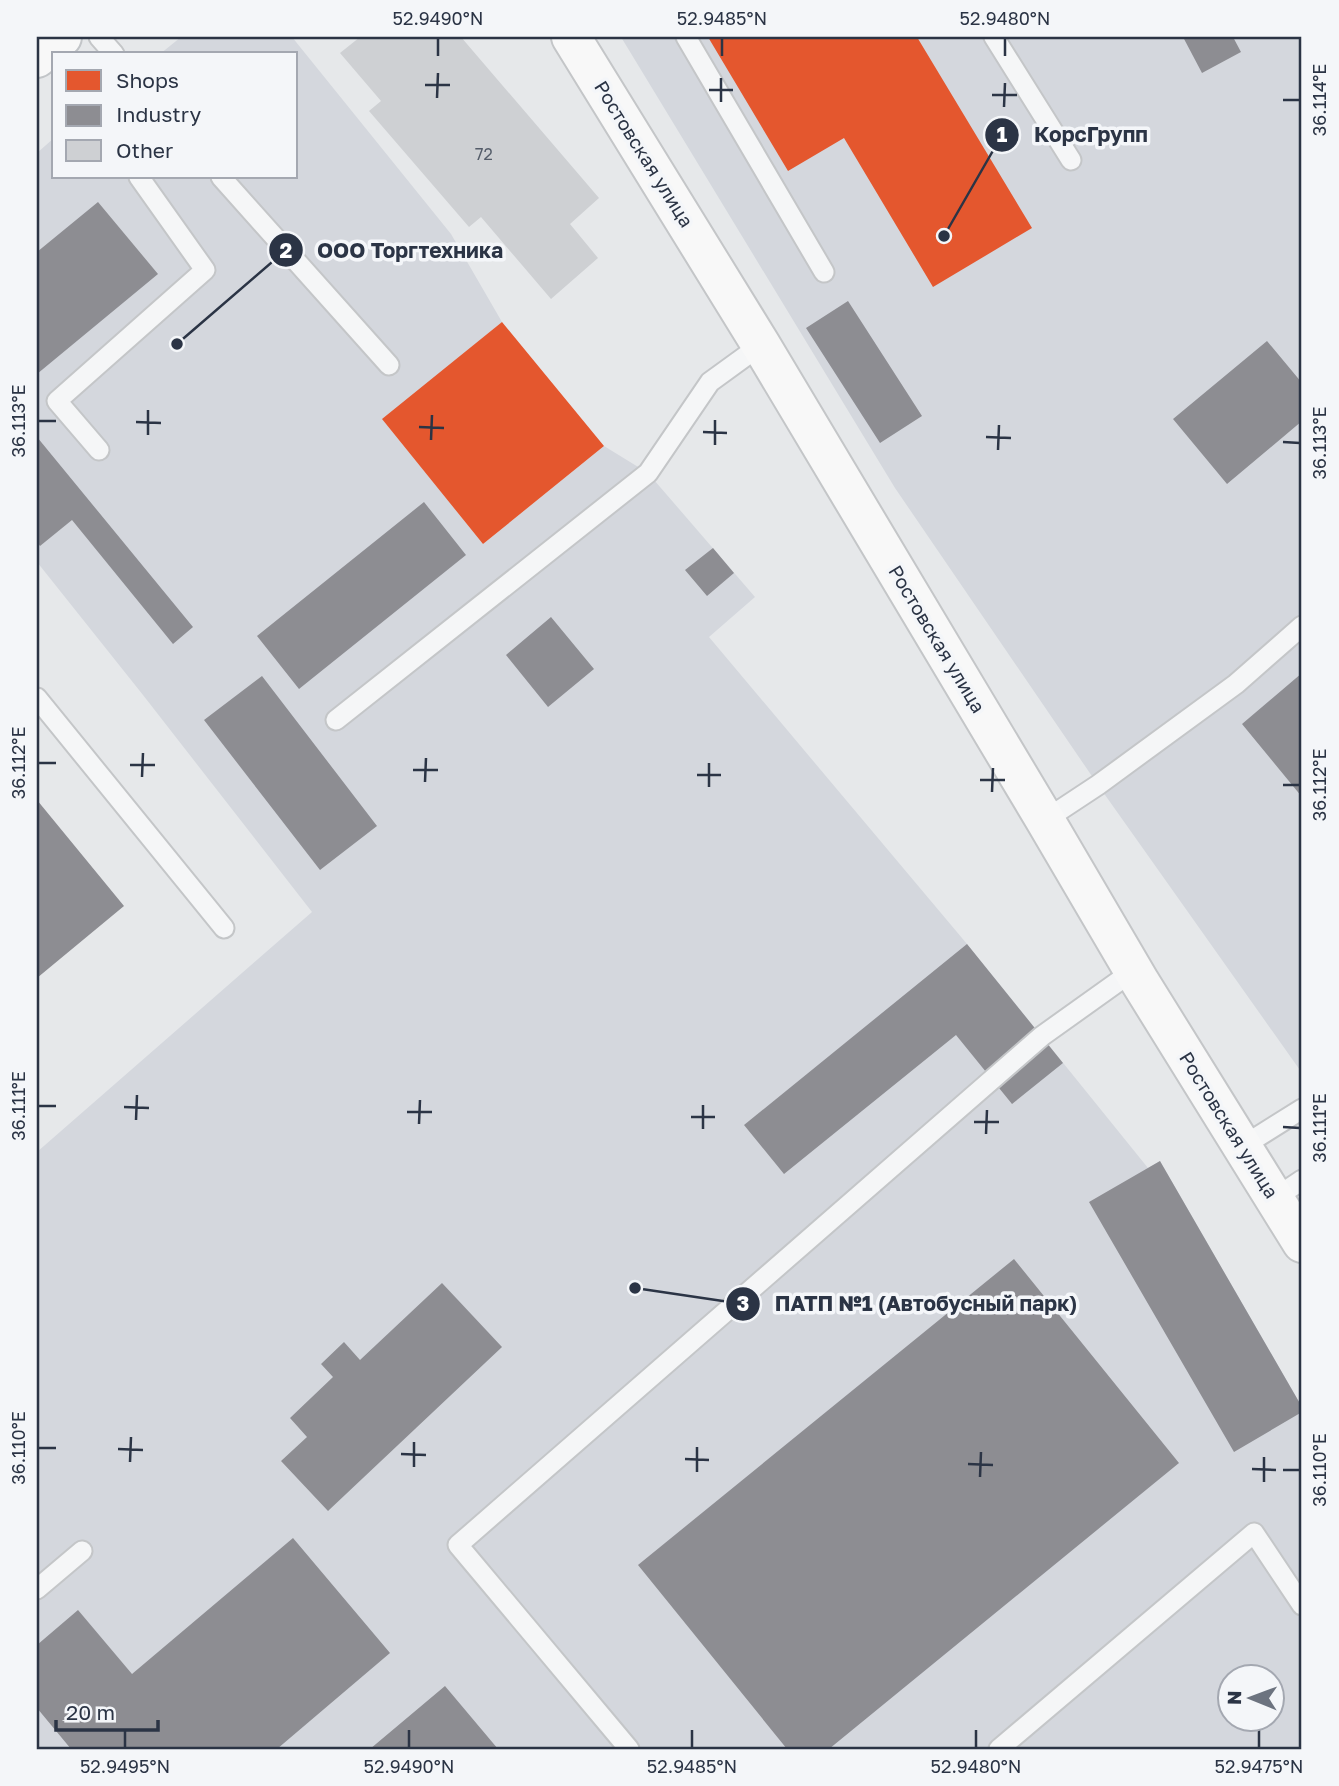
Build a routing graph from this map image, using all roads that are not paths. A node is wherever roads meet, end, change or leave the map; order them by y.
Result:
1 (99, 37) edge
2 (571, 37) edge
3 (686, 37) edge
4 (994, 37) edge
5 (112, 52) edge
6 (1071, 160) dead end
7 (140, 178) edge
8 (222, 178) edge
9 (824, 272) dead end
10 (761, 345) junction
11 (389, 365) dead end
12 (99, 450) dead end
13 (1302, 626) edge
14 (37, 698) edge
15 (336, 720) dead end
16 (1045, 820) junction
17 (225, 928) dead end
18 (1133, 971) junction
19 (1302, 1109) edge
20 (1243, 1146) junction
21 (1289, 1189) edge
22 (1302, 1243) edge
23 (82, 1552) dead end
24 (37, 1589) edge
25 (1302, 1605) edge
26 (629, 1749) edge
27 (999, 1749) edge

1 - 5 lane
2 - 10 street, Ростовская улица
3 - 9 lane
4 - 6 lane
7 - 12 lane
8 - 11 lane
10 - 15 lane
10 - 16 street, Ростовская улица
13 - 16 lane
14 - 17 lane
16 - 18 street, Ростовская улица
18 - 20 street, Ростовская улица
18 - 26 lane
19 - 20 lane
20 - 21 street, Ростовская улица
21 - 22 street, Ростовская улица
23 - 24 lane
25 - 27 lane

